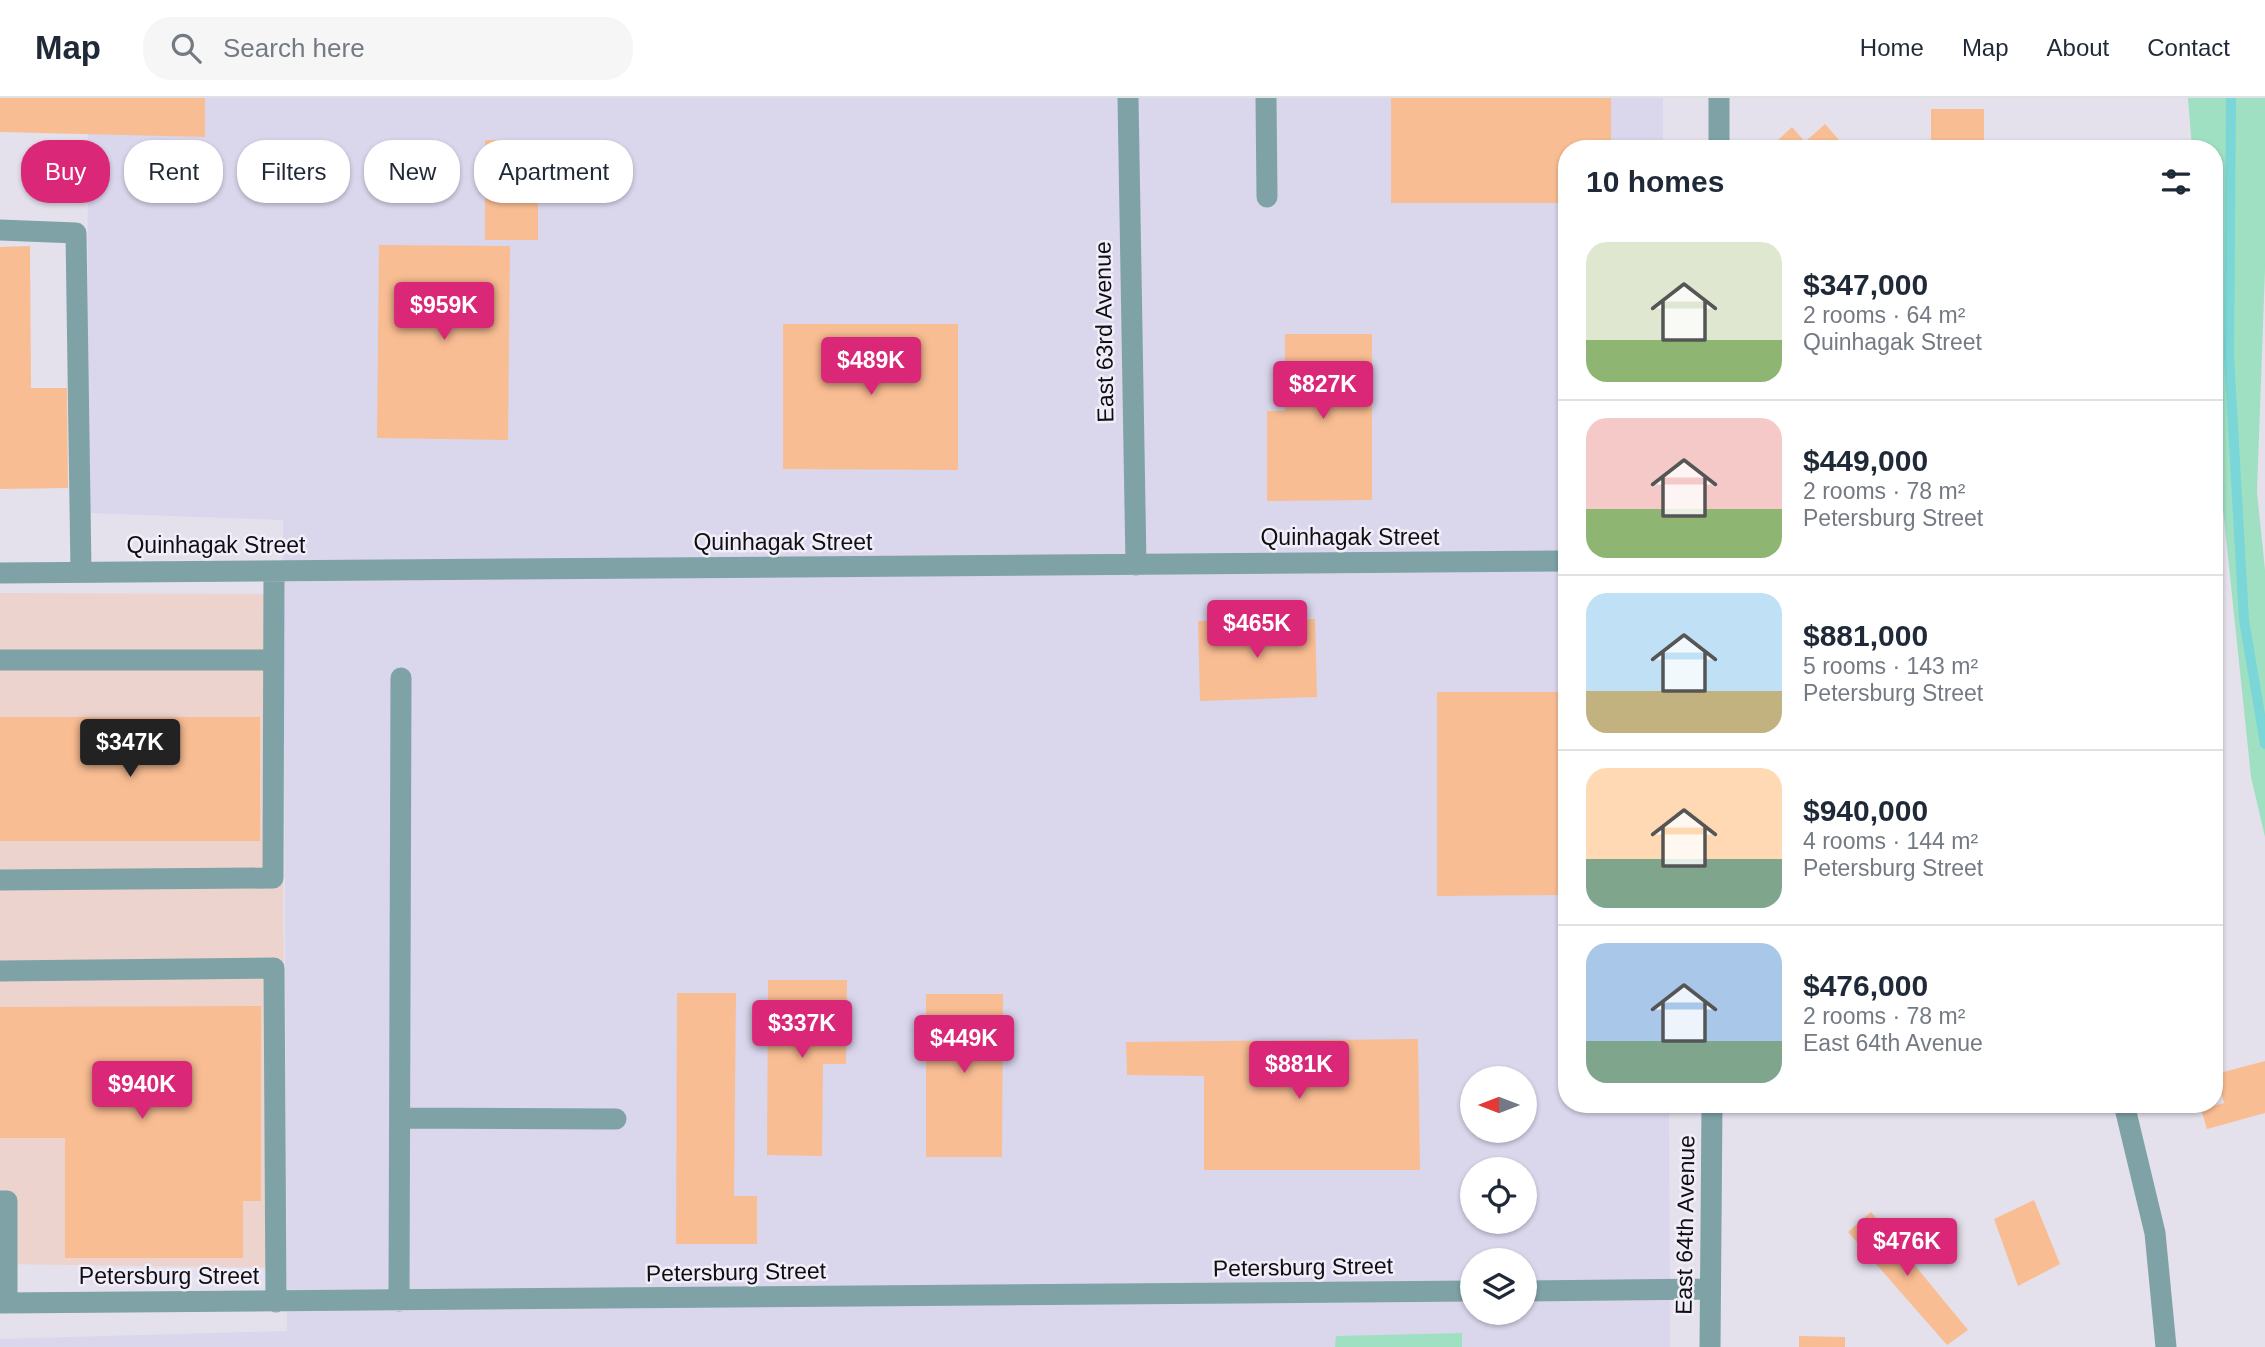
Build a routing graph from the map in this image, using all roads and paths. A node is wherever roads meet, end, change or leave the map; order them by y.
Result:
1 (1128, 98) edge
2 (1266, 98) edge
3 (1719, 98) edge
4 (1719, 140) edge
5 (1267, 197) dead end
6 (0, 230) edge
7 (1558, 561) edge
8 (1136, 565) junction
9 (274, 571) junction
10 (81, 572) junction
11 (0, 573) edge
12 (0, 660) edge
13 (273, 660) junction
14 (401, 678) dead end
15 (0, 880) edge
16 (0, 971) edge
17 (1712, 1113) edge
18 (2126, 1113) edge
19 (400, 1118) junction
20 (615, 1119) dead end
21 (0, 1201) edge
22 (1710, 1289) junction
23 (1460, 1291) edge
24 (1537, 1291) edge
25 (399, 1301) junction
26 (276, 1302) junction
27 (4, 1303) edge
28 (2163, 1346) edge
29 (1710, 1347) edge

1 - 8 street, East 63rd Avenue
2 - 5 street
3 - 4 street
6 - 10 street
7 - 8 street, Quinhagak Street
8 - 9 street, Quinhagak Street
9 - 10 street, Quinhagak Street
9 - 13 street
10 - 11 street, Quinhagak Street
12 - 13 street
13 - 15 street
14 - 19 street
16 - 26 street
17 - 22 street, East 64th Avenue
18 - 28 street
19 - 20 street
19 - 25 street
21 - 27 street
22 - 24 street
22 - 29 street, East 64th Avenue
23 - 25 street, Petersburg Street
25 - 26 street, Petersburg Street
26 - 27 street, Petersburg Street

